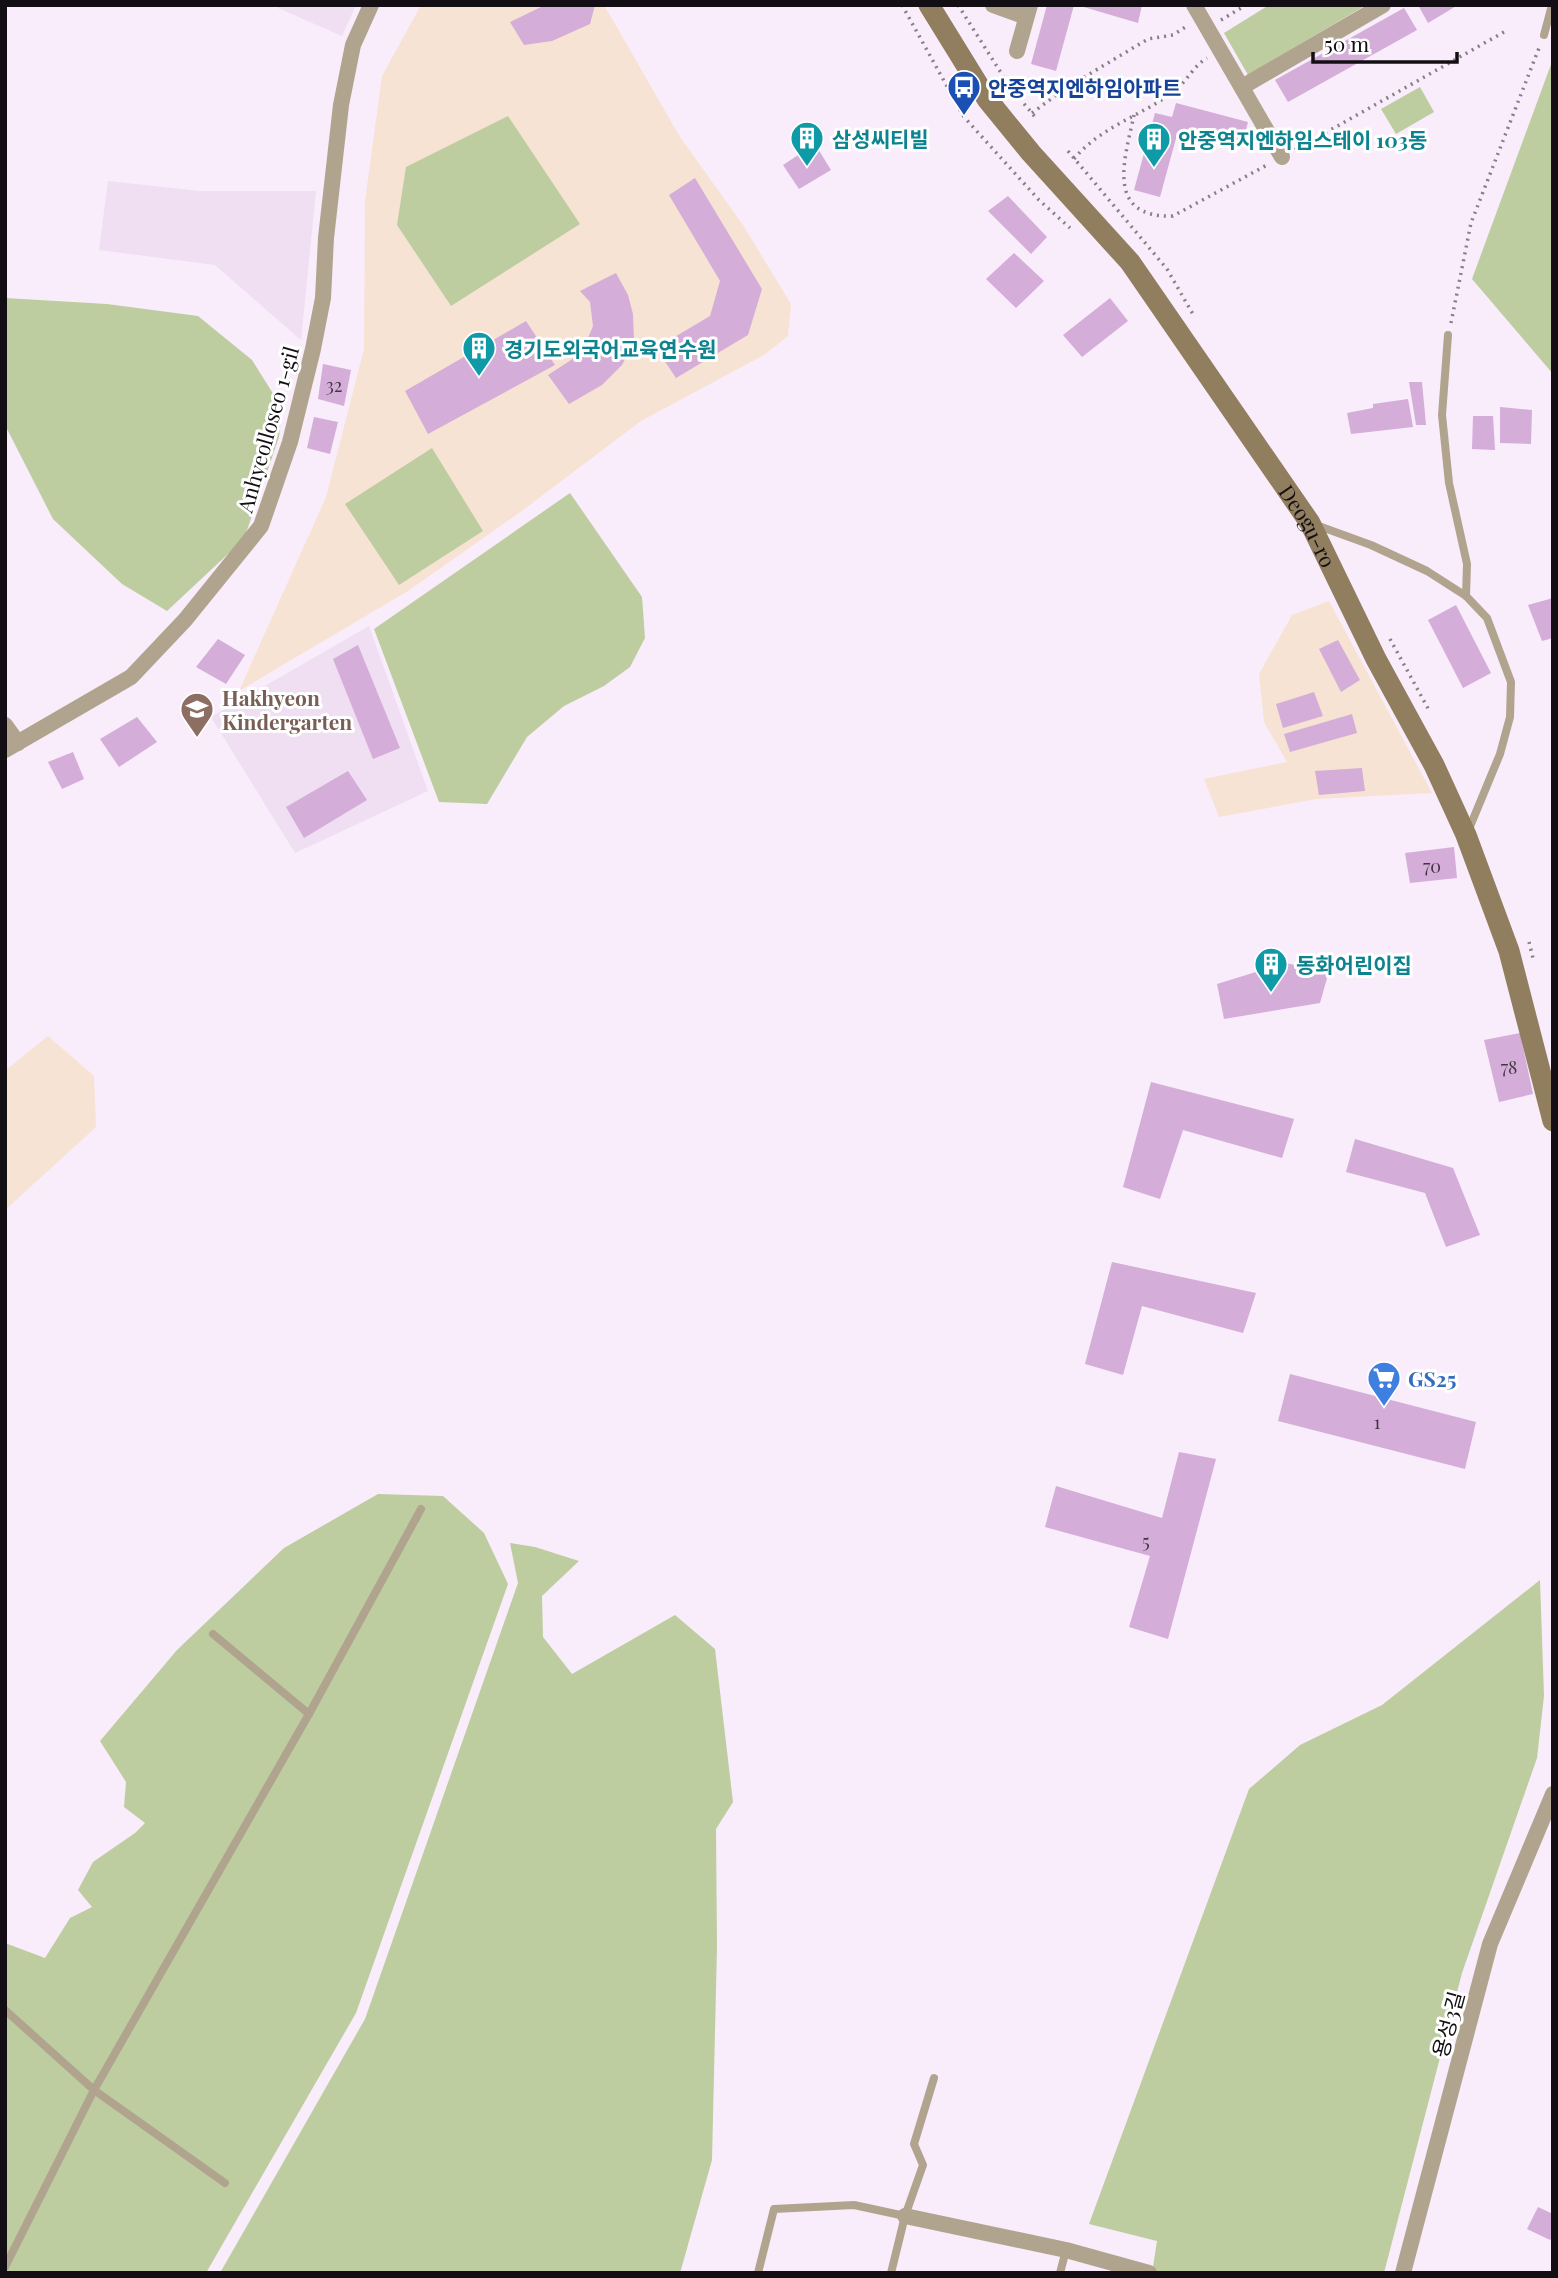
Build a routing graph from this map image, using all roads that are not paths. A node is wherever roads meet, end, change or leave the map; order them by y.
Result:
1 (371, 5) edge
2 (929, 5) edge
3 (993, 5) edge
4 (1383, 5) edge
5 (1552, 5) edge
6 (1028, 11) edge
7 (1201, 17) edge
8 (1544, 36) road end
9 (1017, 51) dead end
10 (1242, 88) junction
11 (1282, 156) road end
12 (1448, 335) road end
13 (1310, 523) junction
14 (1466, 596) junction
15 (5, 725) edge
16 (12, 746) edge
17 (1466, 835) junction
18 (1553, 1121) edge
19 (421, 1509) dead end
20 (213, 1634) dead end
21 (309, 1714) junction
22 (1553, 1794) edge
23 (5, 2010) edge
24 (934, 2078) dead end
25 (94, 2090) junction
26 (225, 2183) dead end
27 (905, 2216) junction
28 (1066, 2250) junction
29 (5, 2267) edge
30 (758, 2273) edge
31 (891, 2273) edge
32 (1060, 2273) edge
33 (1149, 2273) edge
34 (1403, 2273) edge

1 - 16 street, Anhyeolloseo 1-gil
2 - 13 street, Deogu-ro
3 - 6 street
4 - 10 street
5 - 8 lane
6 - 9 street
7 - 10 street
10 - 11 street
12 - 14 lane
13 - 14 lane
13 - 17 street, Deogu-ro
14 - 17 lane
15 - 16 street
17 - 18 street, Deogu-ro
19 - 21 lane
20 - 21 lane
21 - 25 lane
22 - 34 street, 용성3길
23 - 25 lane
24 - 27 lane
25 - 26 lane
25 - 29 lane
27 - 28 street
27 - 30 lane
27 - 31 lane
28 - 32 lane
28 - 33 street

